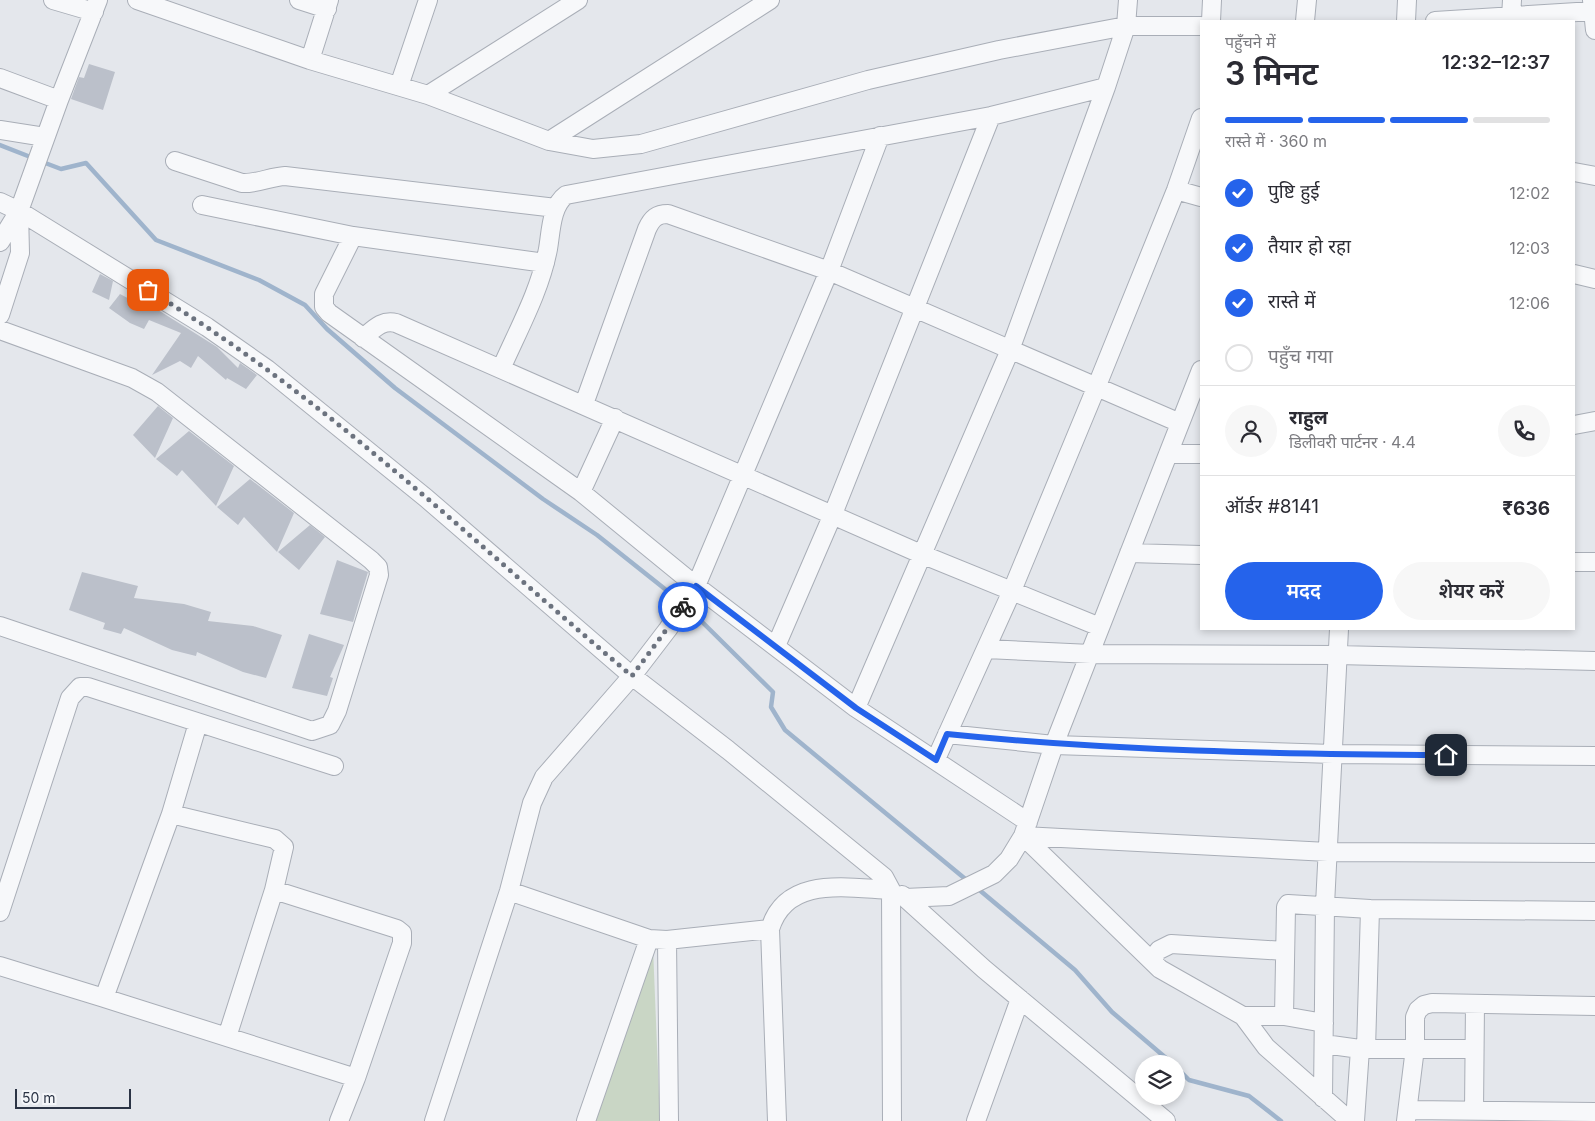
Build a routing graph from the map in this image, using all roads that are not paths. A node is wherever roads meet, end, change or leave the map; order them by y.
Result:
1 (53, 0) edge
2 (137, 0) edge
3 (299, 0) edge
4 (428, 0) edge
5 (578, 0) edge
6 (770, 0) edge
7 (1128, 0) edge
8 (1212, 0) edge
9 (1306, 0) edge
10 (1407, 0) edge
11 (328, 4) edge
12 (96, 6) edge
13 (1593, 6) edge
14 (1512, 8) edge
15 (1211, 20) edge
16 (1305, 20) edge
17 (1406, 20) edge
18 (1441, 20) edge
19 (1126, 26) junction
20 (1200, 26) edge
21 (1595, 30) edge
22 (310, 60) junction
23 (0, 78) edge
24 (399, 86) junction
25 (1106, 87) junction
26 (428, 95) junction
27 (58, 100) junction
28 (991, 116) junction
29 (1200, 121) edge
30 (0, 130) edge
31 (880, 136) junction
32 (44, 140) junction
33 (548, 141) junction
34 (174, 161) dead end
35 (1575, 172) edge
36 (1595, 176) edge
37 (1176, 190) junction
38 (1200, 197) edge
39 (0, 202) edge
40 (202, 205) dead end
41 (556, 208) junction
42 (20, 211) junction
43 (353, 236) junction
44 (0, 242) edge
45 (545, 263) junction
46 (829, 270) junction
47 (1575, 274) edge
48 (1595, 279) edge
49 (915, 308) junction
50 (0, 315) edge
51 (0, 330) edge
52 (363, 338) junction
53 (1010, 350) junction
54 (501, 369) junction
55 (1200, 373) edge
56 (1096, 388) junction
57 (584, 404) junction
58 (615, 418) junction
59 (1595, 421) edge
60 (1180, 424) junction
61 (1575, 425) edge
62 (1168, 454) junction
63 (1200, 454) edge
64 (742, 476) junction
65 (581, 492) junction
66 (833, 514) junction
67 (1129, 552) junction
68 (921, 554) junction
69 (1200, 555) edge
70 (1575, 562) edge
71 (1595, 562) edge
72 (692, 593) junction
73 (1011, 593) junction
74 (0, 626) edge
75 (1100, 627) junction
76 (1339, 630) edge
77 (776, 646) junction
78 (986, 649) junction
79 (1091, 654) junction
80 (1337, 655) junction
81 (1595, 661) edge
82 (632, 676) junction
83 (856, 708) junction
84 (198, 723) junction
85 (947, 734) junction
86 (1054, 744) junction
87 (1333, 754) junction
88 (1595, 756) edge
89 (936, 760) junction
90 (334, 766) dead end
91 (171, 814) junction
92 (1026, 829) junction
93 (1328, 852) junction
94 (1595, 853) edge
95 (274, 890) junction
96 (895, 890) junction
97 (509, 891) junction
98 (1325, 905) junction
99 (1370, 909) junction
100 (0, 912) edge
101 (1595, 912) edge
102 (770, 929) junction
103 (649, 939) junction
104 (666, 940) junction
105 (1285, 950) junction
106 (1151, 960) junction
107 (0, 966) edge
108 (104, 998) junction
109 (1020, 999) junction
110 (1474, 1004) junction
111 (1595, 1006) edge
112 (1243, 1016) junction
113 (1284, 1016) junction
114 (1324, 1023) junction
115 (227, 1037) junction
116 (1324, 1044) junction
117 (1415, 1048) junction
118 (1363, 1049) junction
119 (1474, 1049) junction
120 (356, 1078) junction
121 (1323, 1098) junction
122 (1474, 1111) junction
123 (1595, 1112) edge
124 (1408, 1116) edge
125 (1451, 1116) edge
126 (339, 1121) edge
127 (434, 1121) edge
128 (586, 1121) edge
129 (669, 1121) edge
130 (777, 1121) edge
131 (892, 1121) edge
132 (976, 1121) edge
133 (1166, 1121) edge
134 (1350, 1121) edge
135 (1355, 1121) edge

1 - 12 street
2 - 22 street
3 - 11 street
4 - 24 street
5 - 26 street
6 - 33 street
7 - 19 street
8 - 15 street
9 - 16 street
10 - 17 street
11 - 22 street
12 - 27 street
13 - 14 street
13 - 21 street
14 - 18 street
19 - 20 street
19 - 25 street
19 - 33 street
22 - 24 street
23 - 27 street
24 - 26 street
25 - 28 street
25 - 53 street
26 - 33 street
27 - 32 street
28 - 31 street
28 - 49 street
29 - 37 street
30 - 32 street
31 - 41 street
31 - 46 street
32 - 42 street
34 - 41 street
35 - 36 street
37 - 38 street
37 - 56 street
39 - 42 street
40 - 43 street
41 - 45 street
42 - 44 street
42 - 50 street
42 - 82 street
43 - 45 street
43 - 52 street
45 - 54 street
46 - 49 street
46 - 57 street
46 - 64 street
47 - 48 street
49 - 53 street
49 - 66 street
51 - 74 street
52 - 54 street
52 - 65 street
53 - 56 street
53 - 68 street
54 - 57 street
55 - 60 street
56 - 60 street
56 - 73 street
57 - 58 street
58 - 64 street
58 - 65 street
59 - 61 street
60 - 62 street
62 - 63 street
62 - 67 street
64 - 66 street
64 - 72 street
65 - 72 street
66 - 68 street
66 - 77 street
67 - 69 street
67 - 75 street
68 - 73 street
68 - 83 street
70 - 71 street
72 - 77 street
72 - 82 street
73 - 75 street
73 - 78 street
75 - 79 street
76 - 80 street
77 - 83 street
78 - 79 street
78 - 85 street
79 - 80 street
79 - 86 street
80 - 81 street
80 - 87 street
82 - 96 street
82 - 97 street
83 - 89 street
84 - 90 street
84 - 91 street
84 - 100 street
85 - 86 street
85 - 89 street
86 - 87 street
86 - 92 street
87 - 88 street
87 - 93 street
89 - 92 street
91 - 95 street
91 - 108 street
92 - 93 street
92 - 96 street
92 - 106 street
93 - 94 street
93 - 98 street
95 - 115 street
95 - 120 street
96 - 102 street
96 - 109 street
96 - 131 street
97 - 103 street
97 - 127 street
98 - 99 street
98 - 105 street
98 - 114 street
99 - 101 street
99 - 118 street
102 - 104 street
102 - 130 street
103 - 104 street
103 - 128 street
104 - 129 street
105 - 106 street
105 - 113 street
106 - 112 street
107 - 108 street
108 - 115 street
109 - 132 street
109 - 133 street
110 - 111 street
110 - 117 street
110 - 119 street
112 - 113 street
112 - 121 street
113 - 114 street
114 - 116 street
115 - 120 street
116 - 118 street
116 - 121 street
117 - 118 street
117 - 119 street
117 - 124 street
118 - 135 street
119 - 122 street
120 - 126 street
121 - 134 street
122 - 123 street
122 - 125 street
124 - 125 street

